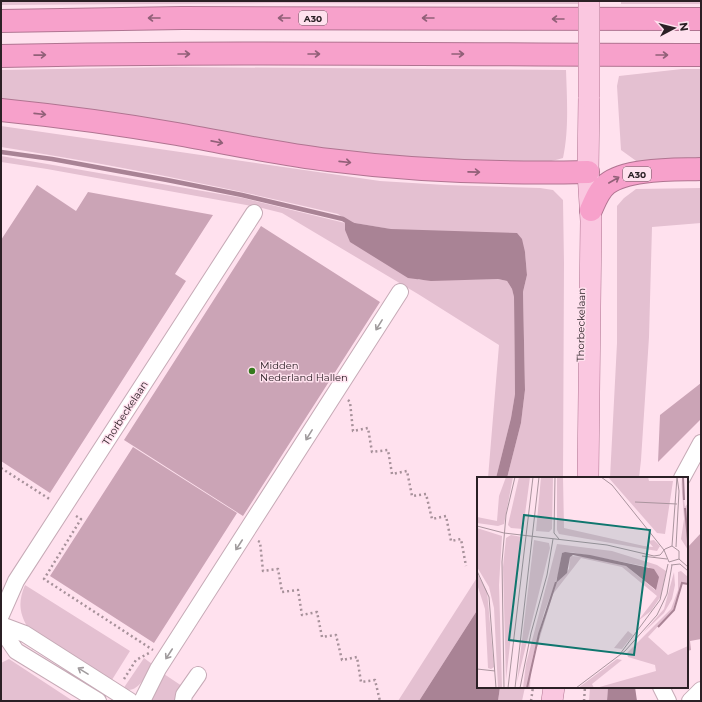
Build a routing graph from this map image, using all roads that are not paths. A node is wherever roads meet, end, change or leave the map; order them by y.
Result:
1 (589, 1) edge
2 (701, 19) edge
3 (1, 21) edge
4 (701, 55) edge
5 (1, 56) edge
6 (1, 110) edge
7 (701, 169) edge
8 (588, 172) junction
9 (591, 210) junction
10 (254, 213) dead end
11 (400, 292) dead end
12 (701, 443) edge
13 (579, 477) edge
14 (588, 477) edge
15 (683, 477) edge
16 (1, 615) edge
17 (1, 625) edge
18 (1, 629) edge
19 (198, 675) dead end
20 (554, 688) edge
21 (567, 688) edge
22 (662, 688) edge
23 (701, 690) edge
24 (98, 701) edge
25 (130, 701) edge
26 (142, 701) edge
27 (183, 701) edge
28 (552, 701) edge
29 (566, 701) edge
30 (668, 701) edge
31 (690, 701) edge

1 - 8 main road, Thorbeckelaan, bridge
2 -> 3 highway, A30
5 -> 4 highway
6 -> 8 highway
9 -> 7 highway, A30
8 - 9 main road, Thorbeckelaan
8 - 13 main road, Thorbeckelaan
9 - 14 main road, Thorbeckelaan
10 - 16 street, Thorbeckelaan
11 -> 26 street
12 - 15 street
25 -> 17 street
18 - 24 street
19 - 27 street
20 - 28 main road
21 - 29 main road
22 - 30 street
23 - 31 street

